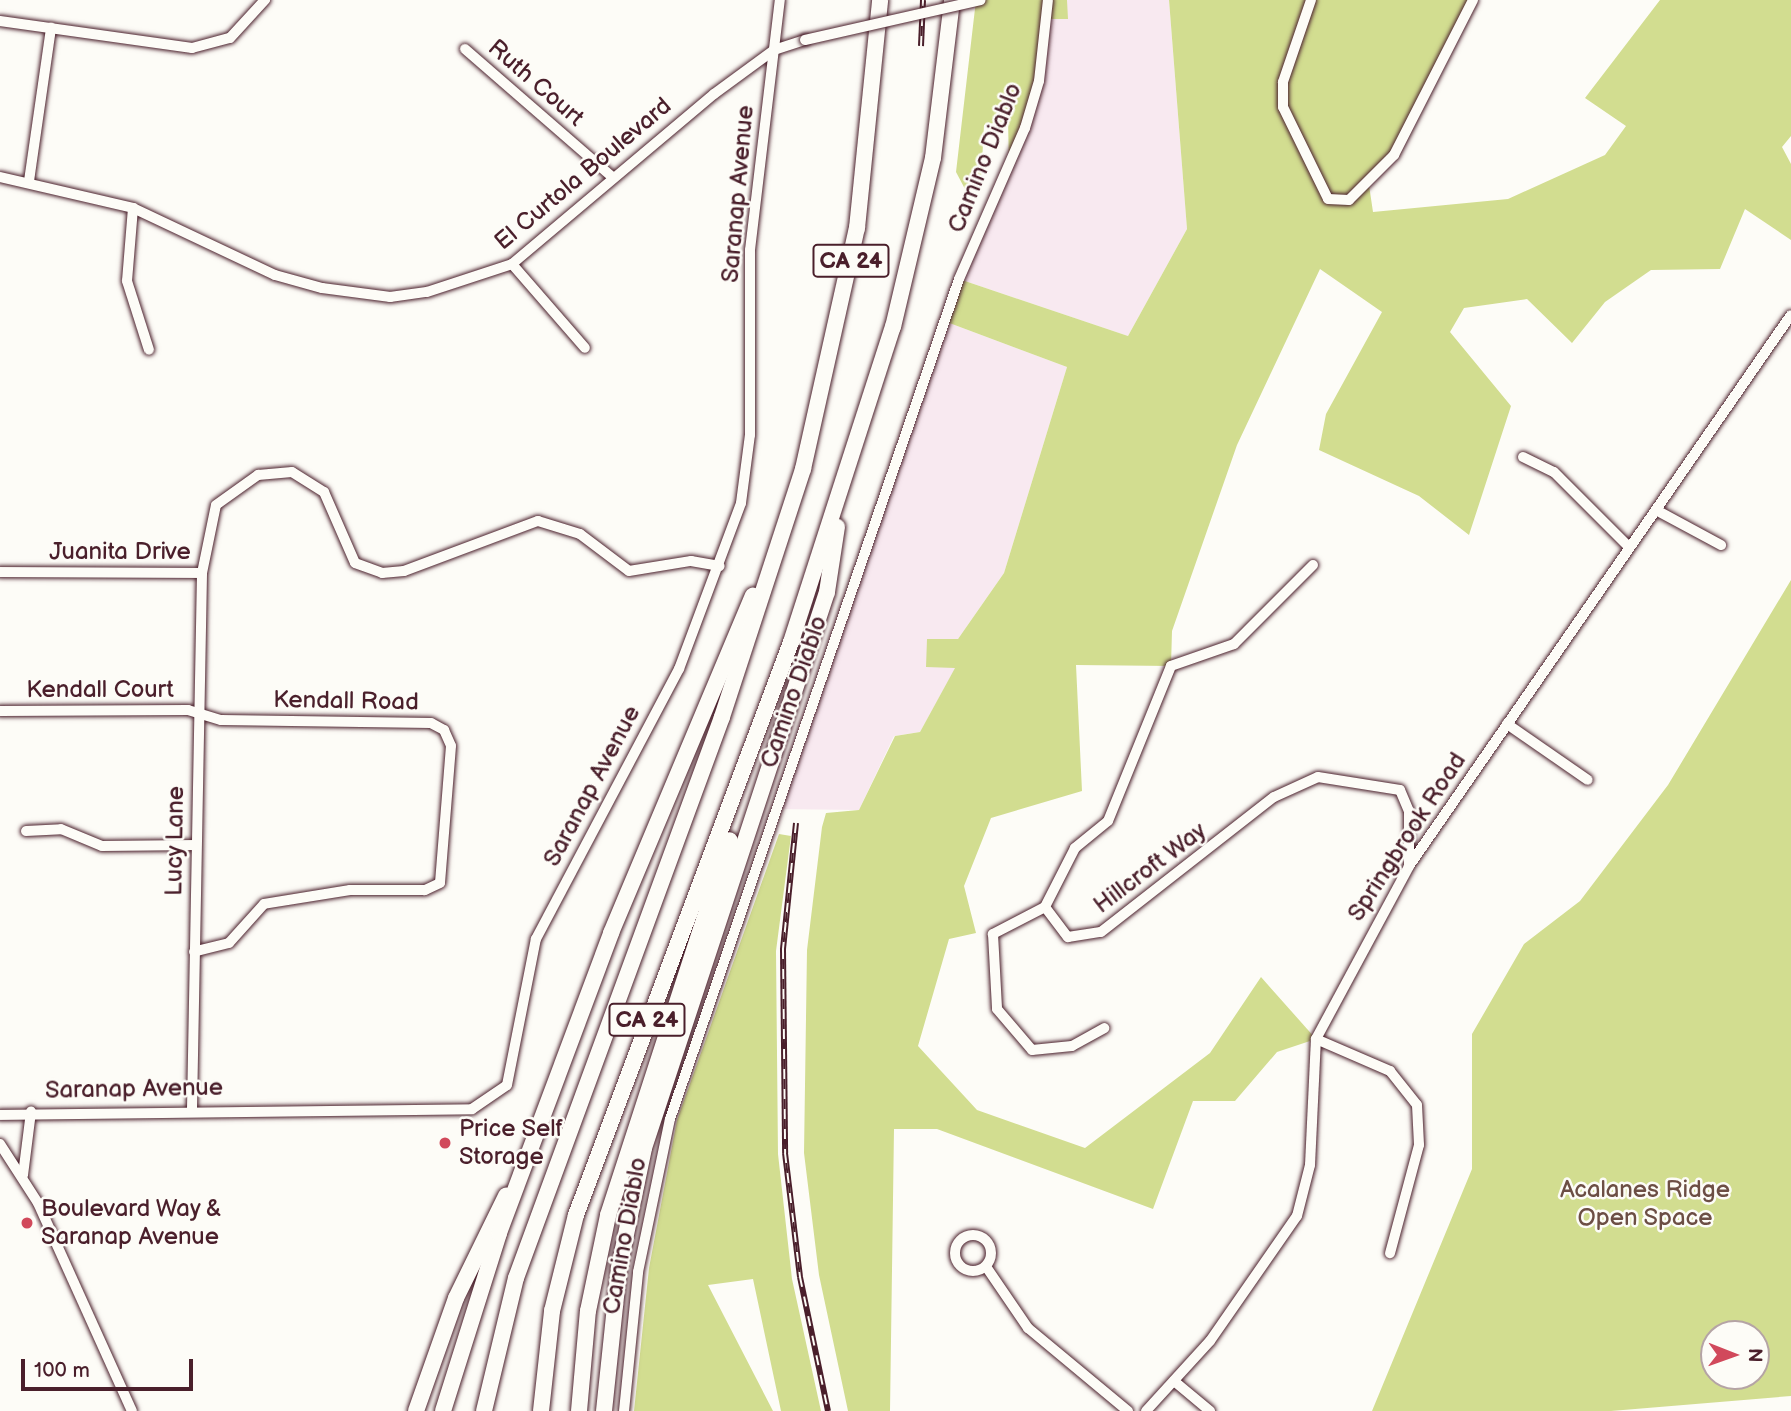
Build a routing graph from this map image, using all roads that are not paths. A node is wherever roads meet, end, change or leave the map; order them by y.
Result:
1 (265, 0) edge
2 (780, 0) edge
3 (880, 0) edge
4 (951, 0) edge
5 (981, 0) edge
6 (1048, 0) edge
7 (1311, 0) edge
8 (1473, 0) edge
9 (0, 21) edge
10 (51, 28) junction
11 (465, 49) dead end
12 (774, 50) junction
13 (611, 176) junction
14 (0, 177) edge
15 (29, 181) junction
16 (132, 208) junction
17 (512, 264) junction
18 (1791, 315) edge
19 (585, 348) dead end
20 (149, 350) dead end
21 (1523, 457) dead end
22 (841, 493) junction
23 (1656, 510) junction
24 (788, 517) junction
25 (1721, 545) dead end
26 (1629, 547) junction
27 (1313, 565) dead end
28 (720, 566) junction
29 (0, 572) edge
30 (202, 573) junction
31 (791, 642) junction
32 (0, 711) edge
33 (199, 714) junction
34 (1507, 724) junction
35 (1588, 780) dead end
36 (26, 831) dead end
37 (196, 845) junction
38 (1409, 866) junction
39 (1045, 907) junction
40 (194, 952) junction
41 (1104, 1028) dead end
42 (1316, 1038) junction
43 (192, 1109) junction
44 (31, 1112) junction
45 (0, 1115) edge
46 (0, 1144) edge
47 (520, 1173) junction
48 (23, 1175) junction
49 (1390, 1253) dead end
50 (987, 1268) dead end
51 (1174, 1381) junction
52 (541, 1410) edge
53 (132, 1411) edge
54 (416, 1411) edge
55 (443, 1411) edge
56 (484, 1411) edge
57 (579, 1411) edge
58 (604, 1411) edge
59 (624, 1411) edge
60 (1129, 1411) edge
61 (1146, 1411) edge
62 (1210, 1411) edge

1 - 10 street
2 - 12 street, Saranap Avenue
3 - 24 highway, CA 24
4 - 22 highway, CA 24
5 - 12 street, El Curtola Boulevard, bridge
6 - 59 street, Camino Diablo
7 - 8 street
9 - 10 street
10 - 15 street
11 - 13 street, Ruth Court
12 - 13 street, El Curtola Boulevard
12 - 28 street, Saranap Avenue
13 - 17 street, El Curtola Boulevard
14 - 15 street, El Curtola Boulevard
15 - 16 street, El Curtola Boulevard
16 - 17 street, El Curtola Boulevard
16 - 20 street
17 - 19 street
18 - 23 street, Springbrook Road
21 - 26 street
22 - 31 highway, CA 24
22 - 58 highway
23 - 25 street
23 - 26 street, Springbrook Road
24 - 47 highway, CA 24
24 - 56 highway
26 - 34 street, Springbrook Road
27 - 39 street, Hillcroft Way
28 - 30 street, Juanita Drive
28 - 43 street, Saranap Avenue
29 - 30 street, Juanita Drive
30 - 33 street, Lucy Lane
31 - 52 highway, CA 24
31 - 57 highway
32 - 33 street, Kendall Court
33 - 37 street, Lucy Lane
33 - 40 street, Kendall Road
34 - 35 street
34 - 38 street, Springbrook Road
36 - 37 street
37 - 40 street, Lucy Lane
38 - 39 street, Hillcroft Way
38 - 42 street, Springbrook Road
39 - 41 street
40 - 43 street, Lucy Lane
42 - 49 street
42 - 51 street, Springbrook Road
43 - 44 street, Saranap Avenue
44 - 45 street, Saranap Avenue
44 - 48 street
46 - 48 street
47 - 54 highway
47 - 55 highway
48 - 53 street
50 - 60 street
51 - 61 street, Springbrook Road
51 - 62 street

